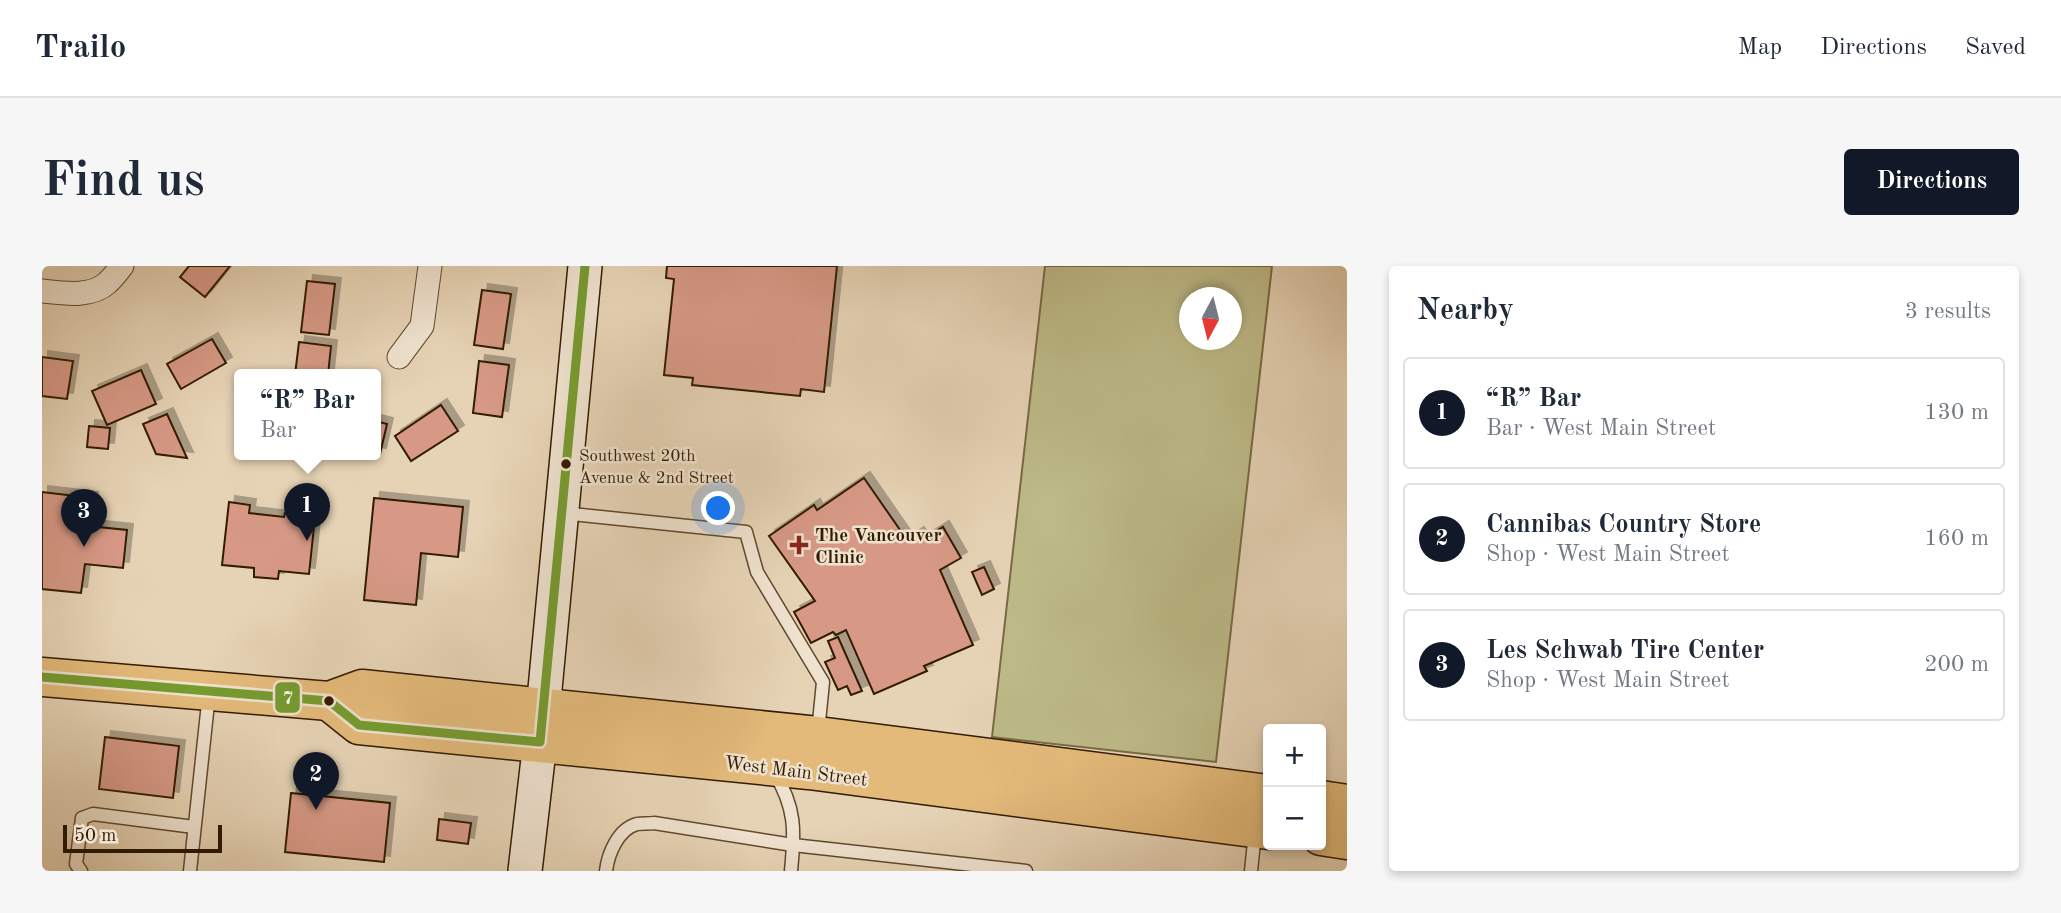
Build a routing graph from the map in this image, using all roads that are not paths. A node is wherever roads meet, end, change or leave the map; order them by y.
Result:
1 (122, 266) edge
2 (430, 266) edge
3 (585, 266) edge
4 (42, 291) edge
5 (399, 358) dead end
6 (561, 513) junction
7 (42, 677) edge
8 (209, 691) junction
9 (542, 724) junction
10 (818, 736) junction
11 (771, 766) junction
12 (1326, 801) edge
13 (1347, 804) edge
14 (1261, 811) edge
15 (194, 827) junction
16 (1326, 837) edge
17 (1347, 840) edge
18 (793, 845) junction
19 (81, 871) edge
20 (190, 871) edge
21 (525, 871) edge
22 (606, 871) edge
23 (791, 871) edge
24 (1026, 871) edge
25 (1251, 871) edge

1 - 4 street
2 - 5 street
3 - 6 street
6 - 9 street
6 - 10 lane
7 - 8 highway, West Main Street
8 - 9 highway, West Main Street
8 - 15 lane
9 - 10 highway, West Main Street
9 - 11 highway, West Main Street
9 - 21 street
10 - 14 highway, West Main Street
11 - 14 highway, West Main Street
11 - 18 lane
12 - 13 highway
14 - 25 lane
15 - 19 lane
15 - 20 lane
16 - 17 highway
18 - 22 lane
18 - 23 lane
18 - 24 lane

